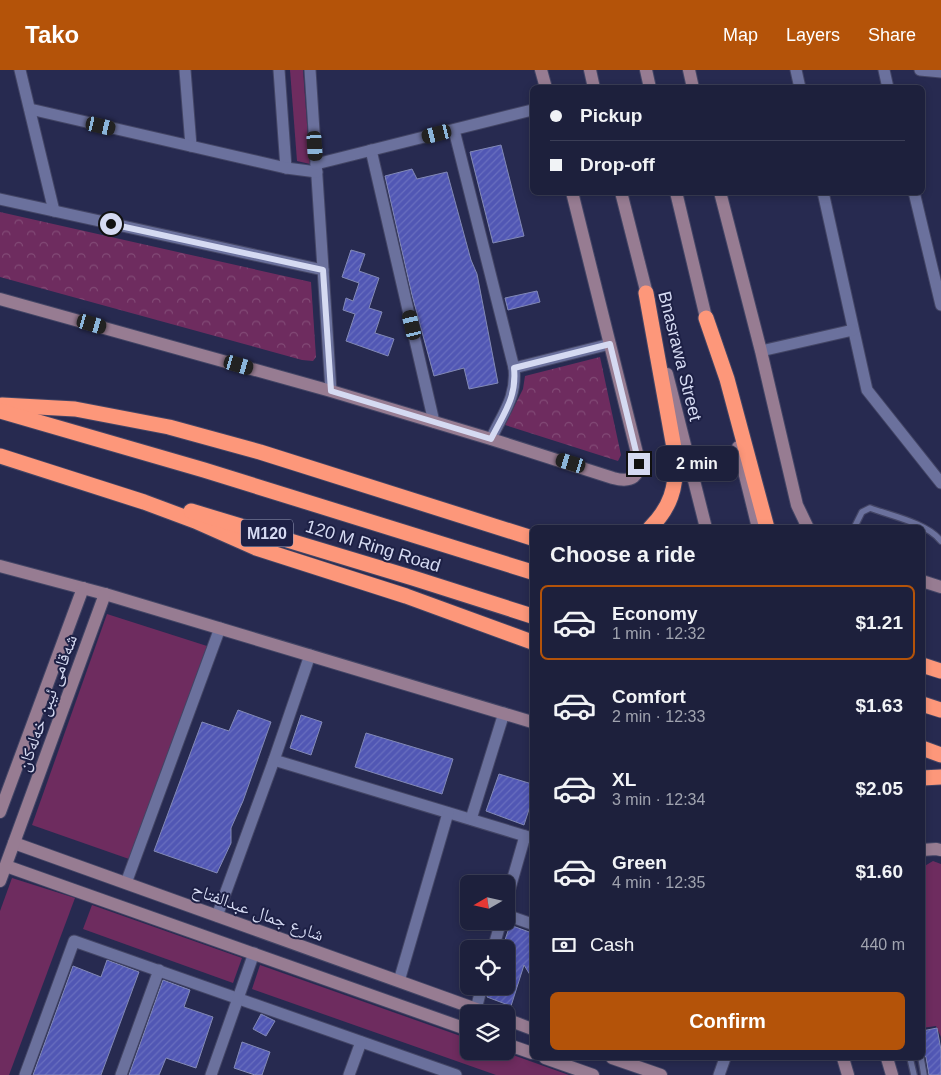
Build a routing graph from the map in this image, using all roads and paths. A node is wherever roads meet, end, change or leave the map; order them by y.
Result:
1 (20, 70) edge
2 (185, 70) edge
3 (280, 70) edge
4 (312, 70) edge
5 (541, 70) edge
6 (590, 70) edge
7 (646, 70) edge
8 (689, 70) edge
9 (796, 70) edge
10 (884, 70) edge
11 (920, 70) edge
12 (941, 72) edge
13 (545, 85) edge
14 (593, 85) edge
15 (649, 85) edge
16 (692, 85) edge
17 (799, 85) edge
18 (887, 85) edge
19 (30, 109) junction
20 (530, 111) edge
21 (454, 130) junction
22 (191, 146) junction
23 (371, 150) junction
24 (286, 168) junction
25 (316, 168) junction
26 (573, 195) edge
27 (622, 195) edge
28 (677, 195) edge
29 (721, 195) edge
30 (824, 195) edge
31 (915, 195) edge
32 (0, 199) edge
33 (54, 211) junction
34 (323, 270) junction
35 (646, 293) junction
36 (0, 299) edge
37 (941, 305) edge
38 (706, 318) junction
39 (853, 330) junction
40 (610, 344) junction
41 (761, 351) junction
42 (514, 368) junction
43 (331, 391) junction
44 (0, 405) edge
45 (0, 411) edge
46 (434, 422) junction
47 (491, 439) junction
48 (0, 456) edge
49 (941, 483) edge
50 (653, 525) edge
51 (705, 525) edge
52 (757, 525) edge
53 (766, 525) edge
54 (806, 525) edge
55 (856, 525) edge
56 (917, 525) edge
57 (925, 528) edge
58 (530, 537) edge
59 (941, 541) edge
60 (0, 566) edge
61 (530, 571) edge
62 (925, 582) edge
63 (941, 587) edge
64 (83, 588) junction
65 (105, 594) junction
66 (530, 615) edge
67 (220, 628) junction
68 (530, 641) edge
69 (310, 655) junction
70 (925, 666) edge
71 (941, 671) edge
72 (925, 705) edge
73 (941, 710) edge
74 (504, 713) junction
75 (530, 721) edge
76 (925, 749) edge
77 (941, 754) edge
78 (274, 760) junction
79 (941, 776) edge
80 (925, 778) edge
81 (0, 812) edge
82 (448, 813) junction
83 (471, 819) junction
84 (529, 837) edge
85 (14, 843) junction
86 (925, 850) edge
87 (941, 850) edge
88 (6, 866) junction
89 (515, 877) edge
90 (0, 881) edge
91 (126, 883) junction
92 (217, 916) junction
93 (515, 918) edge
94 (530, 923) edge
95 (254, 953) junction
96 (159, 970) junction
97 (398, 981) junction
98 (442, 996) junction
99 (238, 998) junction
100 (468, 1005) edge
101 (434, 1018) junction
102 (515, 1023) edge
103 (460, 1027) edge
104 (530, 1028) edge
105 (361, 1042) junction
106 (515, 1047) edge
107 (530, 1052) edge
108 (551, 1060) edge
109 (724, 1060) edge
110 (844, 1060) edge
111 (888, 1060) edge
112 (910, 1060) edge
113 (921, 1060) edge
114 (630, 1061) edge
115 (25, 1075) edge
116 (121, 1075) edge
117 (210, 1075) edge
118 (349, 1075) edge
119 (456, 1075) edge
120 (594, 1075) edge
121 (661, 1075) edge
122 (719, 1075) edge
123 (848, 1075) edge
124 (892, 1075) edge
125 (914, 1075) edge
126 (924, 1075) edge

1 - 19 street
2 - 22 street
3 - 24 street
4 - 25 street
5 - 13 main road
6 - 14 main road
7 - 15 main road
8 - 16 main road
9 - 17 street
10 - 18 street
11 - 12 street
19 - 22 street
19 - 33 street
20 - 21 street
21 - 23 street
21 - 42 street
22 - 24 street
23 - 25 street
23 - 46 street
24 - 25 street
25 - 34 street
26 - 40 main road
27 - 35 main road, Bnasrawa Street
28 - 38 main road, Bnasrawa Street
29 - 41 main road
30 - 39 street
31 - 37 street
32 - 33 street
33 - 34 street
34 - 43 street
35 - 50 highway
35 - 51 main road, Bnasrawa Street
36 - 43 main road
38 - 52 main road, Bnasrawa Street
38 - 53 highway
39 - 41 street
39 - 49 street
40 - 42 street
40 - 47 main road
41 - 54 main road
42 - 47 street
43 - 46 main road
44 - 58 highway
45 - 61 highway, 120 M Ring Road / M120
46 - 47 main road
48 - 66 highway, 120 M Ring Road / M120
48 - 68 highway
55 - 56 lane
57 - 59 lane
60 - 64 main road
62 - 63 main road
64 - 65 main road
64 - 81 main road, شەقامی ئیبن خەلەکان
65 - 67 main road
65 - 85 main road, شەقامی ئیبن خەلەکان
67 - 69 main road
67 - 91 street
69 - 74 main road
69 - 78 street
70 - 71 highway
72 - 73 highway
74 - 75 main road
74 - 83 street
76 - 77 highway
78 - 82 street
78 - 92 street
79 - 80 highway
82 - 83 street
82 - 97 street
83 - 84 street
84 - 89 street
85 - 88 main road, شەقامی ئیبن خەلەکان
85 - 91 main road, شارع جمال عبدالفتاح
86 - 87 main road
88 - 90 main road, شەقامی ئیبن خەلەکان
88 - 95 main road
91 - 92 main road, شارع جمال عبدالفتاح
92 - 97 main road, شارع جمال عبدالفتاح
93 - 94 street
95 - 99 street
95 - 101 main road
96 - 99 street
96 - 115 street
96 - 116 street
97 - 98 main road, شارع جمال عبدالفتاح
98 - 100 main road, شارع جمال عبدالفتاح
98 - 101 main road
99 - 105 street
99 - 117 street
101 - 103 main road
102 - 104 main road
105 - 118 street
105 - 119 street
106 - 107 main road
108 - 120 main road
109 - 122 street
110 - 123 main road
111 - 124 main road
112 - 125 lane
113 - 126 lane
114 - 121 main road

